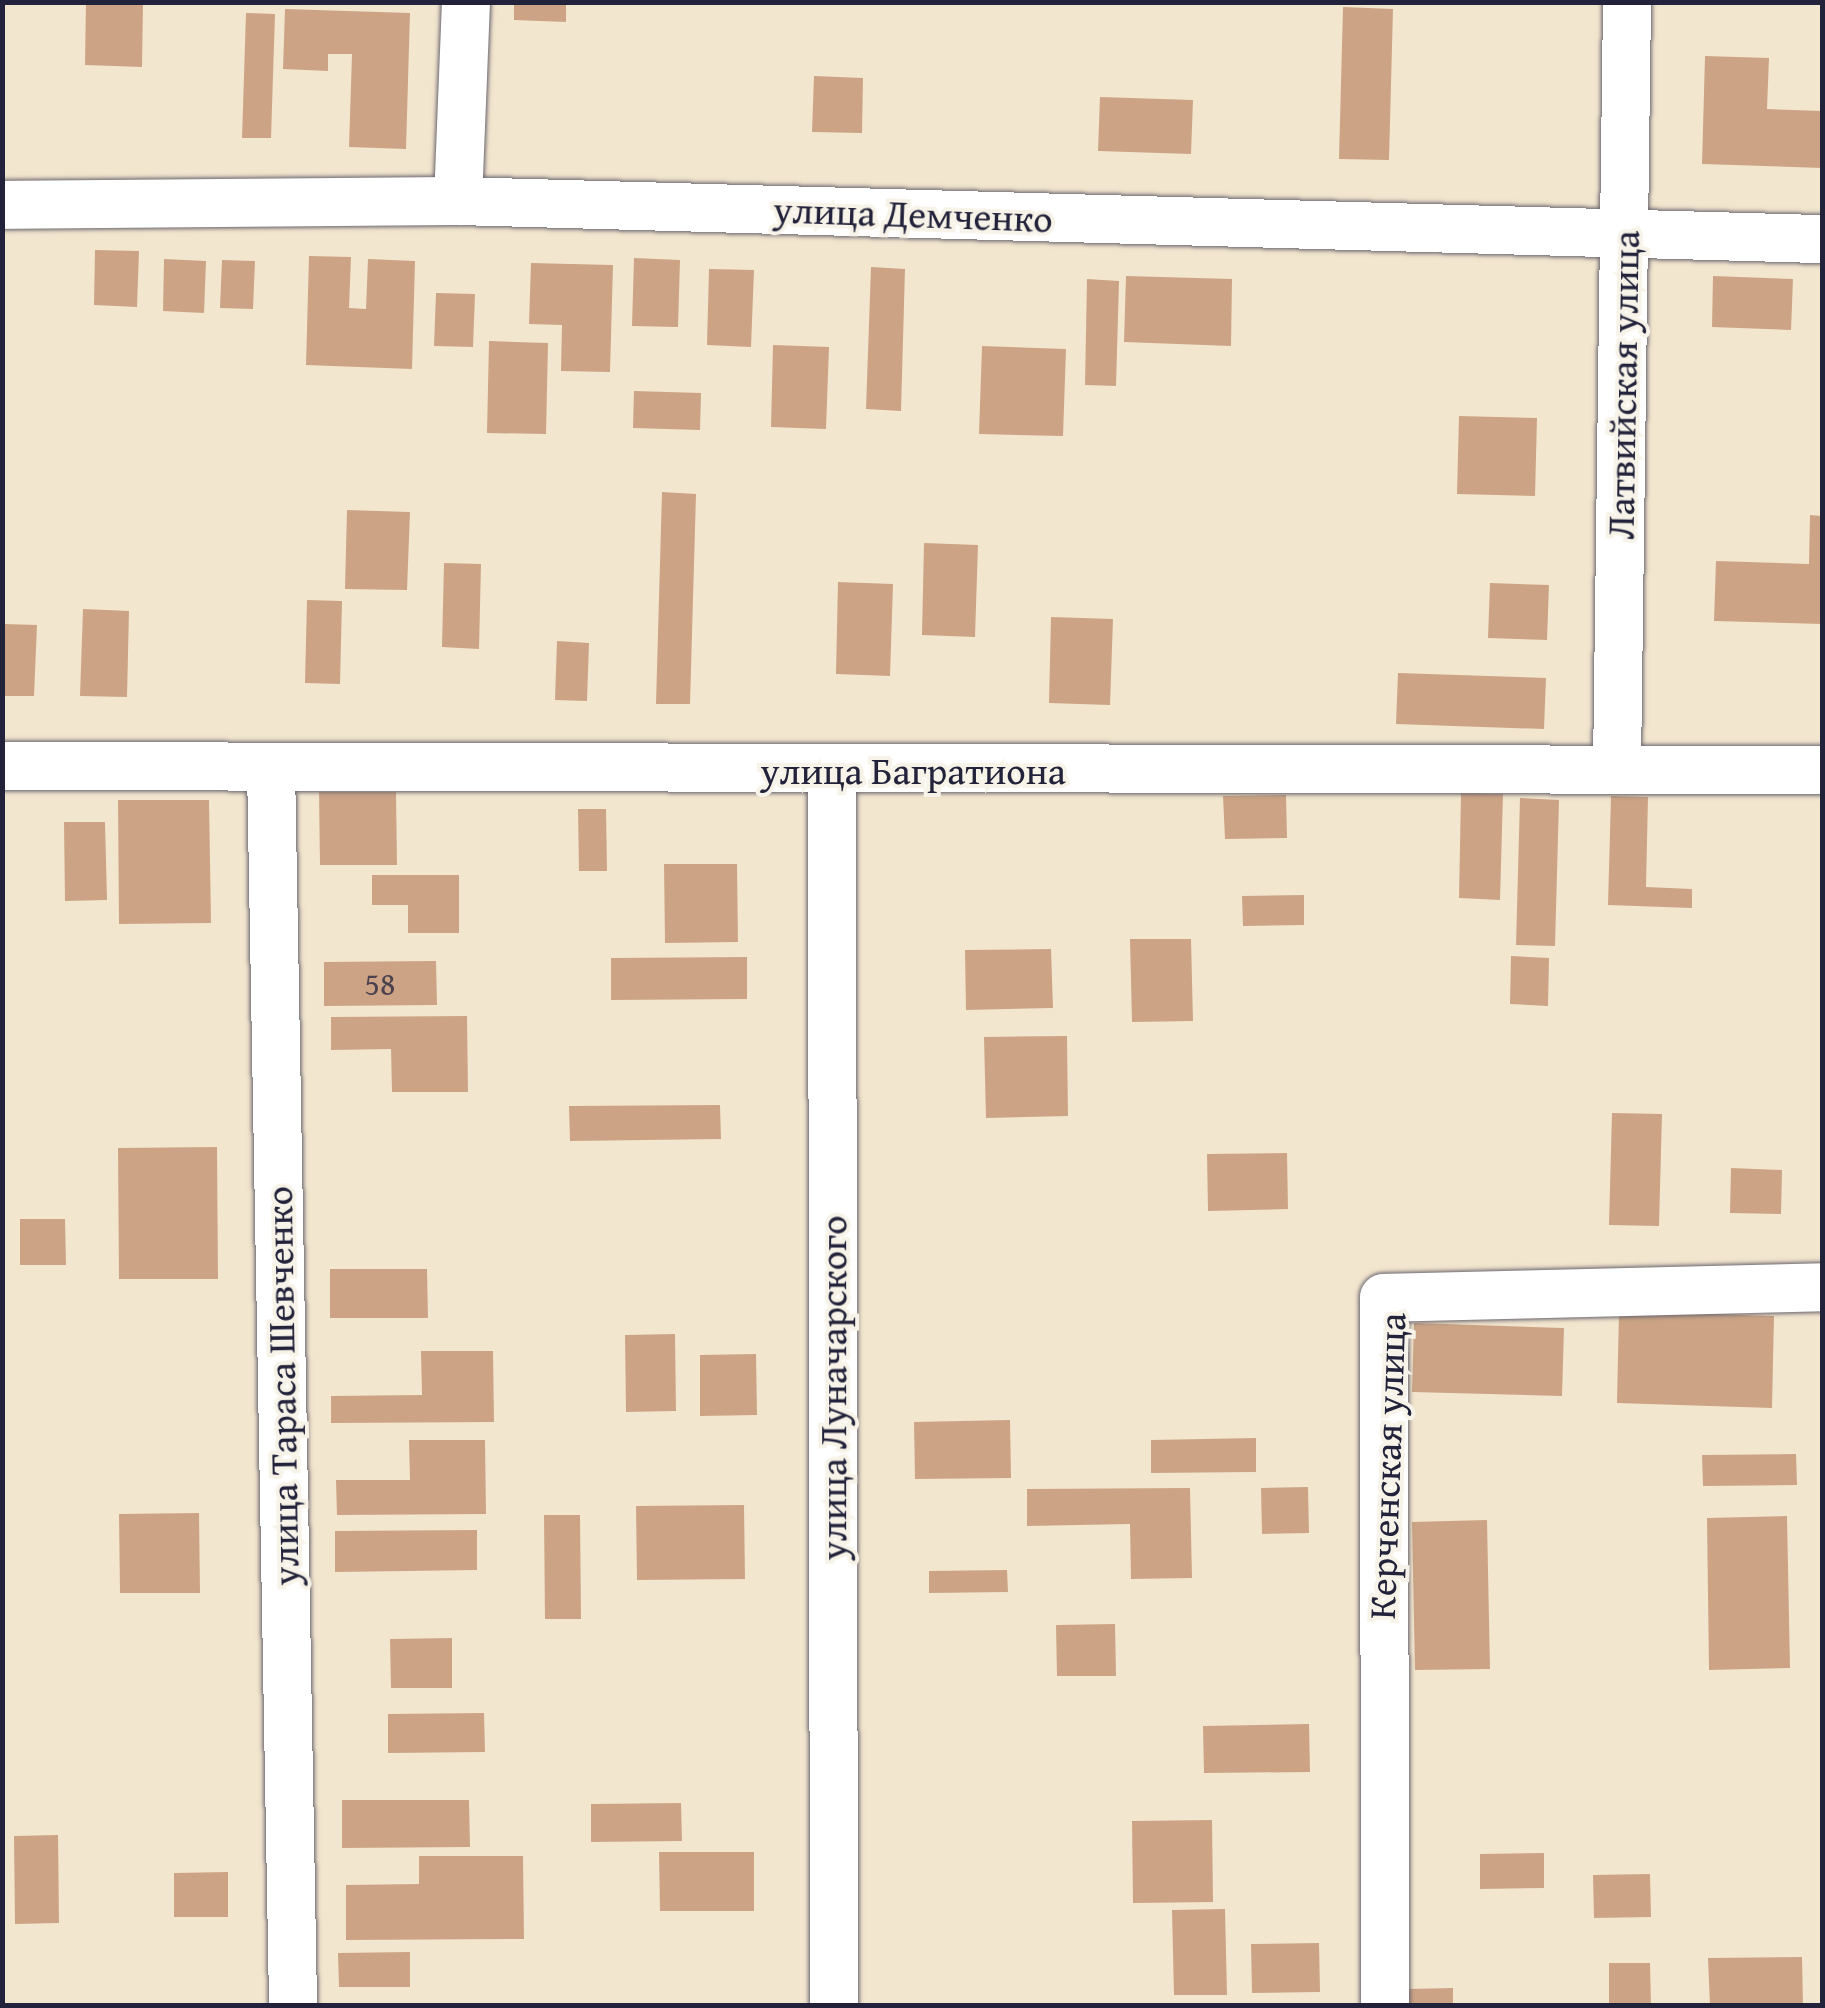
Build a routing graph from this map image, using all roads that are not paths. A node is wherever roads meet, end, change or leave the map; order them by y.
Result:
1 (466, 2) edge
2 (1627, 2) edge
3 (458, 201) junction
4 (2, 206) edge
5 (1625, 235) junction
6 (1822, 239) edge
7 (2, 766) edge
8 (271, 767) junction
9 (1617, 767) junction
10 (1822, 770) edge
11 (832, 771) junction
12 (1822, 1287) edge
13 (293, 2006) edge
14 (834, 2006) edge
15 (1385, 2006) edge

1 - 3 street
2 - 5 street, Латвийская улица
3 - 4 street, улица Демченко
3 - 5 street, улица Демченко
5 - 6 street, улица Демченко
5 - 9 street, Латвийская улица
7 - 8 street, улица Багратиона
8 - 11 street, улица Багратиона
8 - 13 street, улица Тараса Шевченко
9 - 10 street, улица Багратиона
9 - 11 street, улица Багратиона
11 - 14 street, улица Луначарского
12 - 15 street, Керченская улица

